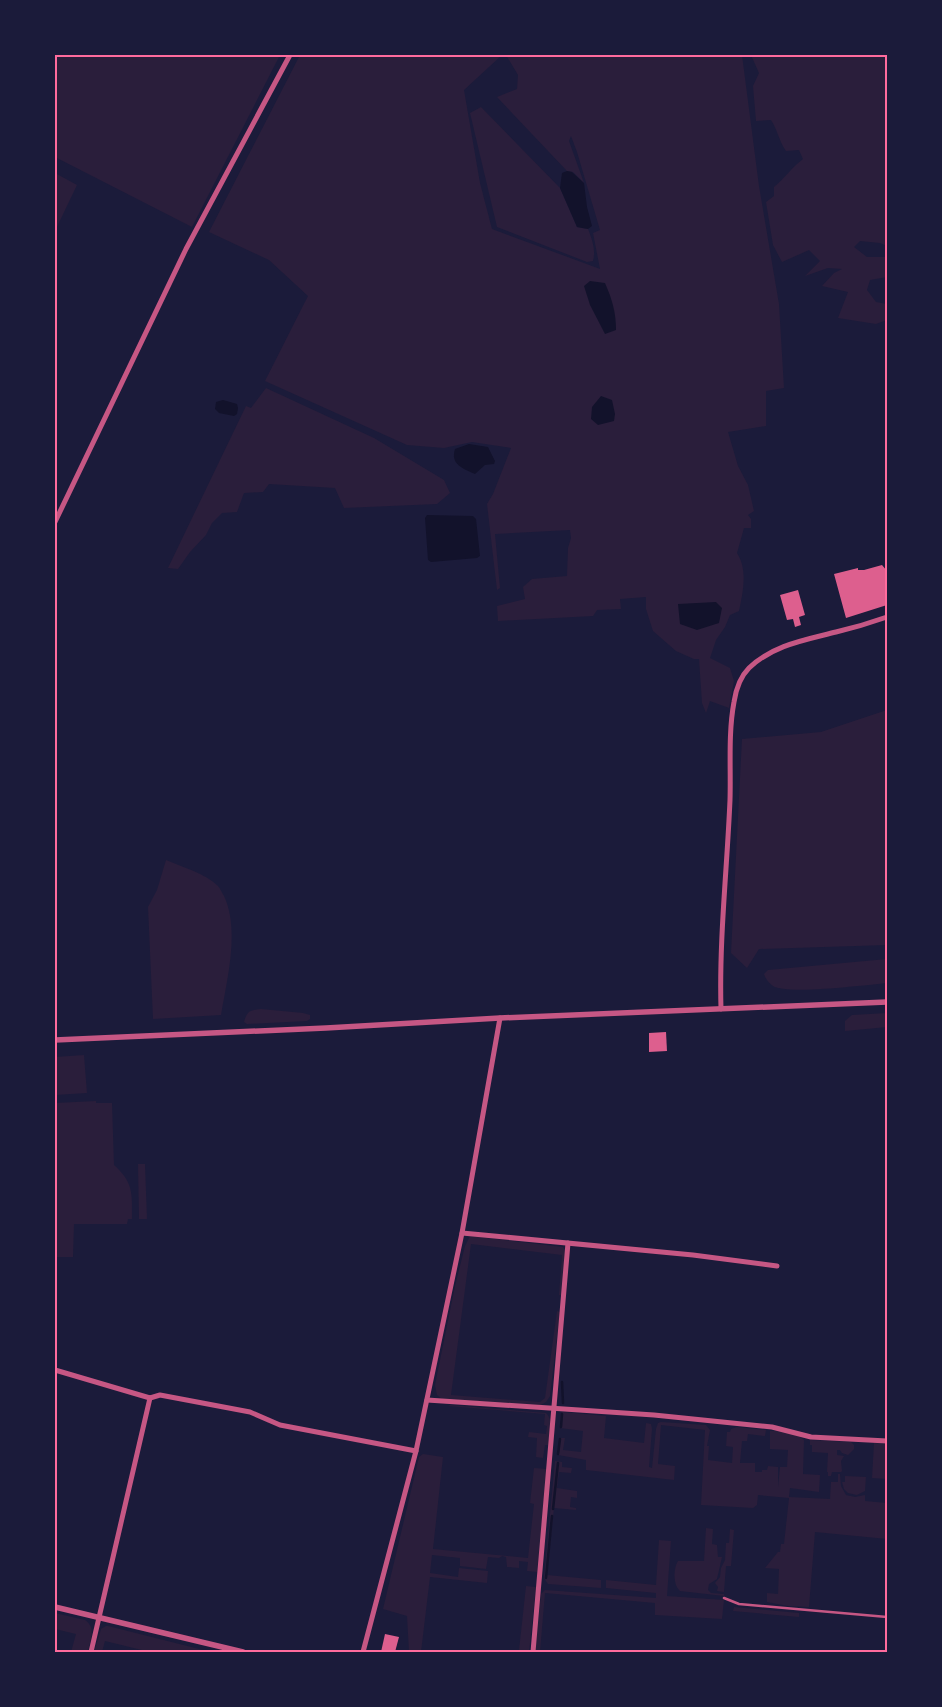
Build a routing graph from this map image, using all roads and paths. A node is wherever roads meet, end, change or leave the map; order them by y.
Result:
1 (290, 55) edge
2 (55, 522) edge
3 (887, 617) edge
4 (887, 1002) edge
5 (721, 1009) junction
6 (500, 1018) junction
7 (55, 1040) edge
8 (462, 1233) junction
9 (568, 1243) junction
10 (776, 1266) dead end
11 (55, 1370) edge
12 (150, 1398) junction
13 (427, 1400) junction
14 (554, 1409) junction
15 (887, 1440) edge
16 (416, 1451) junction
17 (724, 1598) dead end
18 (55, 1607) edge
19 (887, 1617) edge
20 (99, 1618) junction
21 (91, 1652) edge
22 (243, 1652) edge
23 (363, 1652) edge
24 (533, 1652) edge

1 - 2 street
3 - 5 street
4 - 5 street
5 - 6 street
6 - 7 street
6 - 8 street
8 - 9 street
8 - 13 street
9 - 10 street
9 - 14 street
11 - 12 street
12 - 16 street
12 - 20 street
13 - 14 street
13 - 16 street
14 - 15 street
14 - 24 street
16 - 23 street
17 - 19 lane
18 - 20 street
20 - 21 street
20 - 22 street

